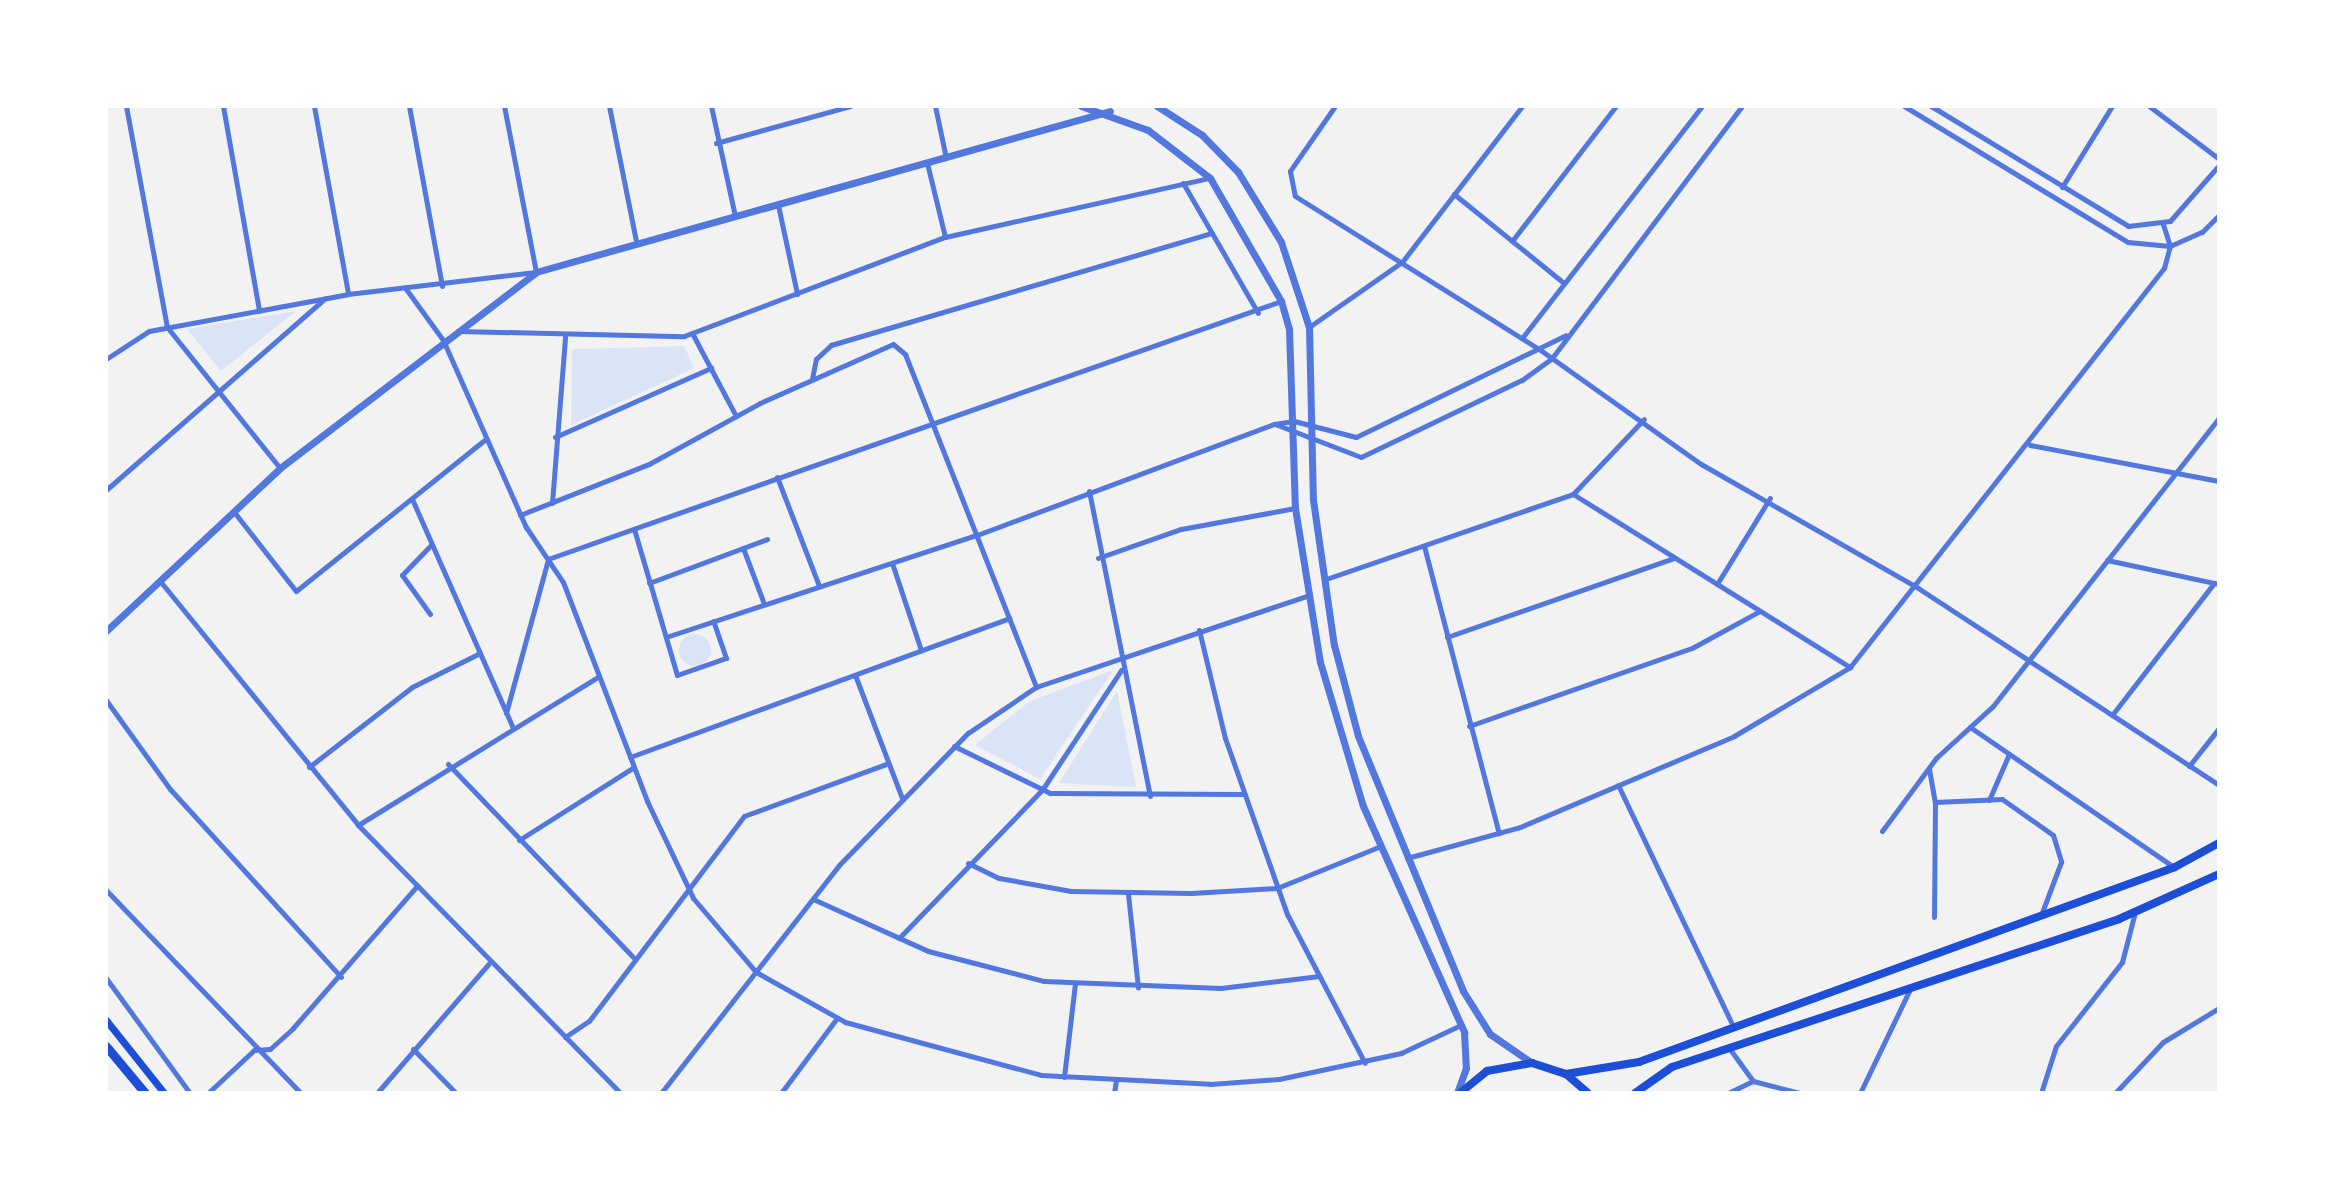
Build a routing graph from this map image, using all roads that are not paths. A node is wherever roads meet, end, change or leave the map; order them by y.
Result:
1 (126, 106) edge
2 (223, 106) edge
3 (314, 106) edge
4 (409, 106) edge
5 (504, 106) edge
6 (609, 106) edge
7 (711, 106) edge
8 (850, 106) edge
9 (935, 106) edge
10 (1081, 106) edge
11 (1157, 106) edge
12 (1335, 106) edge
13 (1522, 106) edge
14 (1616, 106) edge
15 (1702, 106) edge
16 (1742, 106) edge
17 (1904, 106) edge
18 (1931, 106) edge
19 (2112, 106) edge
20 (2149, 106) edge
21 (1110, 111) junction
22 (716, 143) junction
23 (946, 158) junction
24 (2219, 159) edge
25 (927, 163) junction
26 (2219, 165) edge
27 (1210, 178) junction
28 (1183, 183) junction
29 (2062, 187) junction
30 (1454, 194) junction
31 (778, 205) junction
32 (2219, 215) edge
33 (735, 217) junction
34 (2163, 224) junction
35 (1212, 233) junction
36 (945, 237) junction
37 (636, 241) junction
38 (1512, 241) junction
39 (2170, 246) junction
40 (1402, 262) junction
41 (536, 272) junction
42 (1564, 283) junction
43 (442, 286) junction
44 (406, 289) junction
45 (348, 294) junction
46 (797, 294) junction
47 (325, 298) junction
48 (1281, 301) junction
49 (259, 311) junction
50 (1258, 313) junction
51 (167, 327) junction
52 (1309, 327) junction
53 (453, 331) junction
54 (692, 333) junction
55 (1566, 335) junction
56 (565, 337) junction
57 (1522, 338) junction
58 (443, 340) junction
59 (1539, 349) junction
60 (1552, 358) junction
61 (106, 359) edge
62 (711, 368) junction
63 (812, 379) junction
64 (215, 395) junction
65 (736, 416) junction
66 (2219, 418) edge
67 (1644, 419) junction
68 (932, 421) junction
69 (1294, 421) junction
70 (1274, 424) junction
71 (1315, 427) junction
72 (1294, 431) junction
73 (555, 437) junction
74 (486, 439) junction
75 (1314, 444) junction
76 (2030, 445) junction
77 (280, 468) junction
78 (2177, 472) junction
79 (777, 477) junction
80 (2219, 481) edge
81 (106, 490) edge
82 (1089, 491) junction
83 (1573, 494) junction
84 (1770, 498) junction
85 (412, 499) junction
86 (552, 503) junction
87 (1295, 508) junction
88 (234, 512) junction
89 (520, 515) junction
90 (634, 529) junction
91 (977, 535) junction
92 (767, 539) dead end
93 (432, 544) junction
94 (1424, 546) junction
95 (743, 548) junction
96 (1675, 557) junction
97 (1098, 558) junction
98 (548, 559) junction
99 (2107, 560) junction
100 (892, 563) junction
101 (1326, 579) junction
102 (160, 581) junction
103 (649, 583) junction
104 (1717, 584) junction
105 (2216, 584) edge
106 (819, 586) junction
107 (1918, 588) junction
108 (1307, 596) junction
109 (764, 604) junction
110 (1760, 611) junction
111 (430, 614) dead end
112 (106, 616) edge
113 (1009, 618) junction
114 (713, 621) junction
115 (114, 624) junction
116 (1199, 630) junction
117 (106, 631) edge
118 (666, 637) junction
119 (1447, 637) junction
120 (921, 650) junction
121 (480, 653) junction
122 (1118, 655) junction
123 (2029, 660) junction
124 (1850, 667) junction
125 (1121, 670) junction
126 (855, 675) junction
127 (599, 676) junction
128 (1036, 687) junction
129 (106, 700) edge
130 (506, 713) junction
131 (2112, 715) junction
132 (512, 726) junction
133 (1469, 726) junction
134 (1970, 727) junction
135 (2219, 728) edge
136 (954, 746) junction
137 (2009, 754) junction
138 (630, 757) junction
139 (448, 764) junction
140 (886, 764) junction
141 (2189, 766) junction
142 (309, 767) junction
143 (634, 767) junction
144 (1929, 768) junction
145 (1618, 785) junction
146 (2219, 785) edge
147 (1042, 790) junction
148 (1243, 794) junction
149 (1150, 796) junction
150 (902, 798) junction
151 (1988, 801) junction
152 (1935, 802) junction
153 (358, 825) junction
154 (1882, 831) dead end
155 (1499, 833) junction
156 (519, 840) junction
157 (2219, 843) edge
158 (1381, 846) junction
159 (1406, 858) junction
160 (968, 863) junction
161 (2175, 867) junction
162 (2219, 875) edge
163 (687, 885) junction
164 (417, 886) junction
165 (1277, 888) junction
166 (106, 890) edge
167 (1128, 894) junction
168 (813, 899) junction
169 (2135, 912) junction
170 (2041, 915) junction
171 (1934, 917) dead end
172 (899, 938) junction
173 (633, 957) junction
174 (490, 962) junction
175 (756, 972) junction
176 (1319, 976) junction
177 (341, 977) junction
178 (106, 978) edge
179 (1075, 984) junction
180 (1911, 986) junction
181 (1138, 987) junction
182 (2219, 1008) edge
183 (837, 1018) junction
184 (106, 1020) edge
185 (1461, 1025) junction
186 (1733, 1026) junction
187 (565, 1037) junction
188 (106, 1046) edge
189 (1729, 1048) junction
190 (413, 1049) junction
191 (254, 1050) junction
192 (1365, 1063) junction
193 (1532, 1063) junction
194 (1566, 1074) junction
195 (1064, 1077) junction
196 (1116, 1080) junction
197 (1753, 1081) junction
198 (145, 1093) edge
199 (164, 1093) edge
200 (190, 1093) edge
201 (208, 1093) edge
202 (301, 1093) edge
203 (377, 1093) edge
204 (456, 1093) edge
205 (620, 1093) edge
206 (661, 1093) edge
207 (783, 1093) edge
208 (1114, 1093) edge
209 (1459, 1093) edge
210 (1588, 1093) edge
211 (1635, 1093) edge
212 (1728, 1093) edge
213 (1800, 1093) edge
214 (1860, 1093) edge
215 (2041, 1093) edge
216 (2115, 1093) edge

1 - 51 street
2 - 49 street
3 - 45 street
4 - 43 street
5 - 41 street
6 - 37 street
7 - 22 street
8 - 22 street
9 - 23 street
10 - 21 street
11 - 52 street
12 - 40 street
13 - 30 street
14 - 38 street
15 - 42 street
16 - 55 street
17 - 39 street
18 - 29 street
19 - 29 street
20 - 24 street
21 - 23 street
21 - 27 street
22 - 33 street
23 - 25 street
25 - 31 street
25 - 36 street
26 - 34 street
27 - 28 street
27 - 48 street
28 - 35 street
28 - 36 street
29 - 34 street
30 - 38 street
30 - 40 street
31 - 33 street
31 - 46 street
32 - 39 street
33 - 37 street
34 - 39 street
35 - 50 street
35 - 63 street
36 - 46 street
37 - 41 street
38 - 42 street
39 - 76 street
40 - 52 street
40 - 57 street
41 - 43 street
41 - 53 street
42 - 57 street
43 - 44 street
44 - 45 street
44 - 58 street
45 - 47 street
46 - 54 street
47 - 49 street
47 - 64 street
48 - 50 street
48 - 69 street
49 - 51 street
50 - 68 street
51 - 61 street
51 - 64 street
52 - 71 street
53 - 56 street
53 - 58 street
54 - 56 street
54 - 62 street
55 - 59 street
55 - 60 street
56 - 73 street
57 - 59 street
58 - 74 street
58 - 77 street
59 - 60 street
59 - 71 street
60 - 67 street
60 - 75 street
62 - 65 street
62 - 73 street
63 - 65 street
63 - 68 street
64 - 77 street
64 - 81 street
65 - 86 street
66 - 78 street
67 - 83 street
67 - 84 street
68 - 79 street
68 - 91 street
69 - 70 street
69 - 71 street
69 - 72 street
70 - 72 street
70 - 82 street
71 - 75 street
72 - 75 street
72 - 87 street
73 - 86 street
74 - 85 street
74 - 89 street
75 - 101 street
76 - 78 street
76 - 107 street
77 - 88 street
78 - 80 street
78 - 99 street
79 - 90 street
79 - 106 street
82 - 91 street
82 - 97 street
83 - 94 street
83 - 96 street
84 - 104 street
84 - 107 street
85 - 88 street
85 - 93 street
86 - 89 street
87 - 97 street
87 - 108 street
88 - 102 street
89 - 98 street
90 - 98 street
90 - 103 street
91 - 100 street
91 - 113 street
92 - 95 street
93 - 111 street
93 - 121 street
94 - 101 street
94 - 119 street
95 - 103 street
95 - 109 street
96 - 104 street
96 - 119 street
97 - 122 street
98 - 127 street
98 - 130 street
99 - 105 street
99 - 123 street
100 - 106 street
100 - 120 street
101 - 159 street
102 - 115 street
102 - 142 street
103 - 118 street
104 - 110 street
105 - 131 street
106 - 109 street
107 - 123 street
107 - 124 street
108 - 116 street
108 - 158 street
109 - 114 street
110 - 124 street
110 - 133 street
112 - 115 street
113 - 120 street
113 - 128 street
114 - 118 street
114 - 118 street
115 - 117 street
116 - 122 street
116 - 148 street
119 - 133 street
120 - 126 street
121 - 130 street
121 - 142 street
122 - 125 street
122 - 128 street
123 - 131 street
123 - 134 street
124 - 145 street
125 - 147 street
125 - 149 street
126 - 138 street
126 - 140 street
127 - 132 street
127 - 138 street
128 - 136 street
129 - 177 street
130 - 132 street
131 - 141 street
132 - 139 street
133 - 155 street
134 - 137 street
134 - 144 street
135 - 141 street
136 - 147 street
136 - 150 street
137 - 151 street
137 - 161 street
138 - 143 street
139 - 153 street
139 - 156 street
140 - 150 street
140 - 163 street
141 - 146 street
142 - 153 street
143 - 156 street
143 - 163 street
144 - 152 street
144 - 154 street
145 - 155 street
145 - 186 street
147 - 149 street
147 - 160 street
148 - 149 street
148 - 165 street
150 - 168 street
151 - 152 street
151 - 170 street
152 - 171 street
153 - 164 street
155 - 159 street
156 - 173 street
157 - 161 main road
158 - 165 street
158 - 185 street
159 - 193 street
160 - 167 street
160 - 172 street
161 - 170 main road
162 - 169 main road
163 - 173 street
163 - 175 street
164 - 174 street
164 - 177 street
165 - 167 street
165 - 176 street
166 - 191 street
167 - 181 street
168 - 172 street
168 - 175 street
169 - 180 main road
169 - 215 street
170 - 186 main road
172 - 179 street
173 - 187 street
174 - 187 street
174 - 190 street
175 - 183 street
175 - 206 street
176 - 181 street
176 - 192 street
177 - 191 street
178 - 200 street
179 - 181 street
179 - 195 street
180 - 189 main road
180 - 214 street
182 - 216 street
183 - 195 street
183 - 207 street
184 - 199 main road
185 - 192 street
185 - 209 street
186 - 194 main road
187 - 205 street
188 - 198 highway
189 - 197 street
189 - 211 main road
190 - 203 street
190 - 204 street
191 - 201 street
191 - 202 street
192 - 196 street
193 - 194 main road
193 - 209 main road
194 - 210 main road
195 - 196 street
196 - 208 street
197 - 212 street
197 - 213 street

